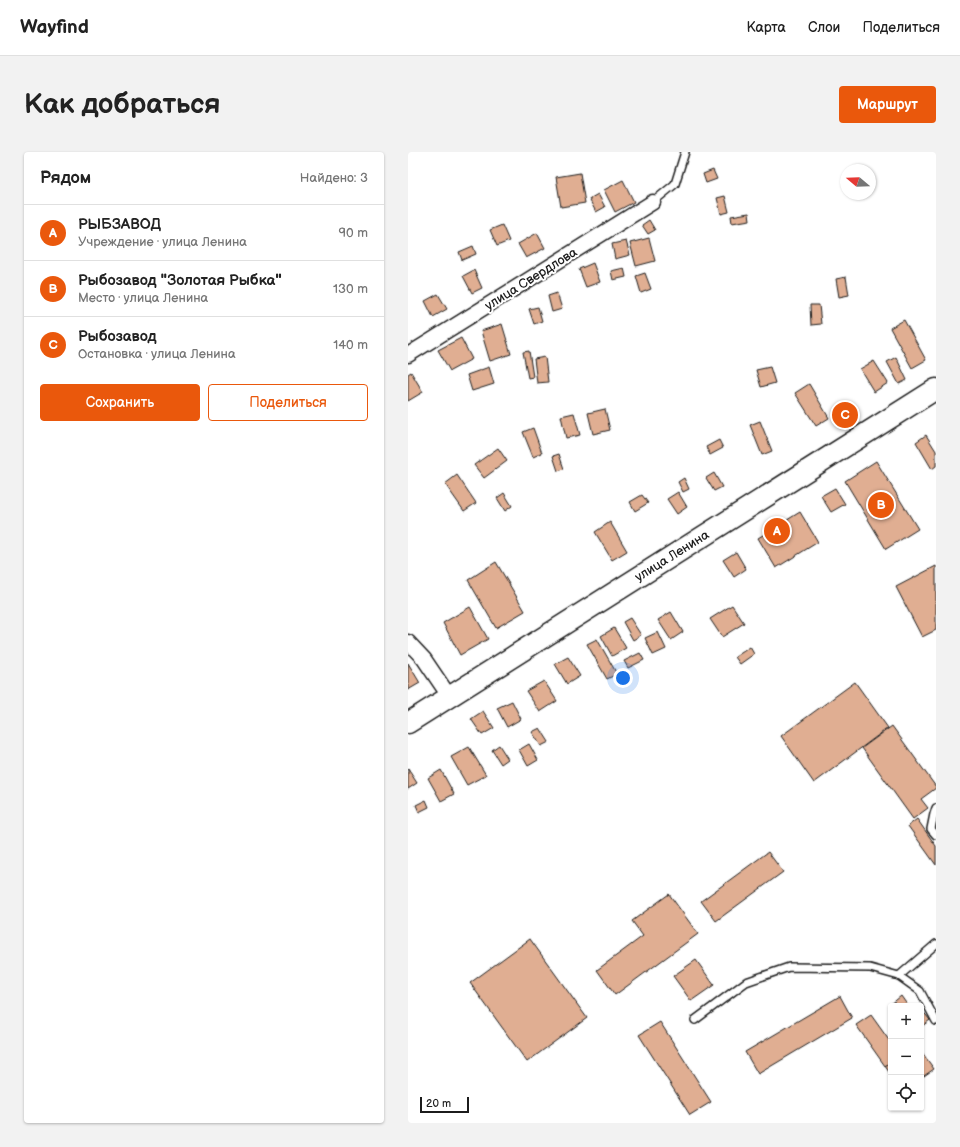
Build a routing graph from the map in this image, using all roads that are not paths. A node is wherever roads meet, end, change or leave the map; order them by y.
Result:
1 (685, 152) edge
2 (653, 202) joint
3 (408, 355) edge
4 (936, 389) edge
5 (408, 642) edge
6 (449, 696) junction
7 (408, 723) edge
8 (936, 808) edge
9 (936, 835) edge
10 (936, 944) edge
11 (899, 976) junction
12 (695, 1020) dead end
13 (936, 1021) edge

1 - 2 lane
2 - 3 street, улица Свердлова
4 - 6 main road, улица Ленина
5 - 6 street
6 - 7 main road, улица Ленина
8 - 9 lane
10 - 11 lane
11 - 12 lane
11 - 13 lane

